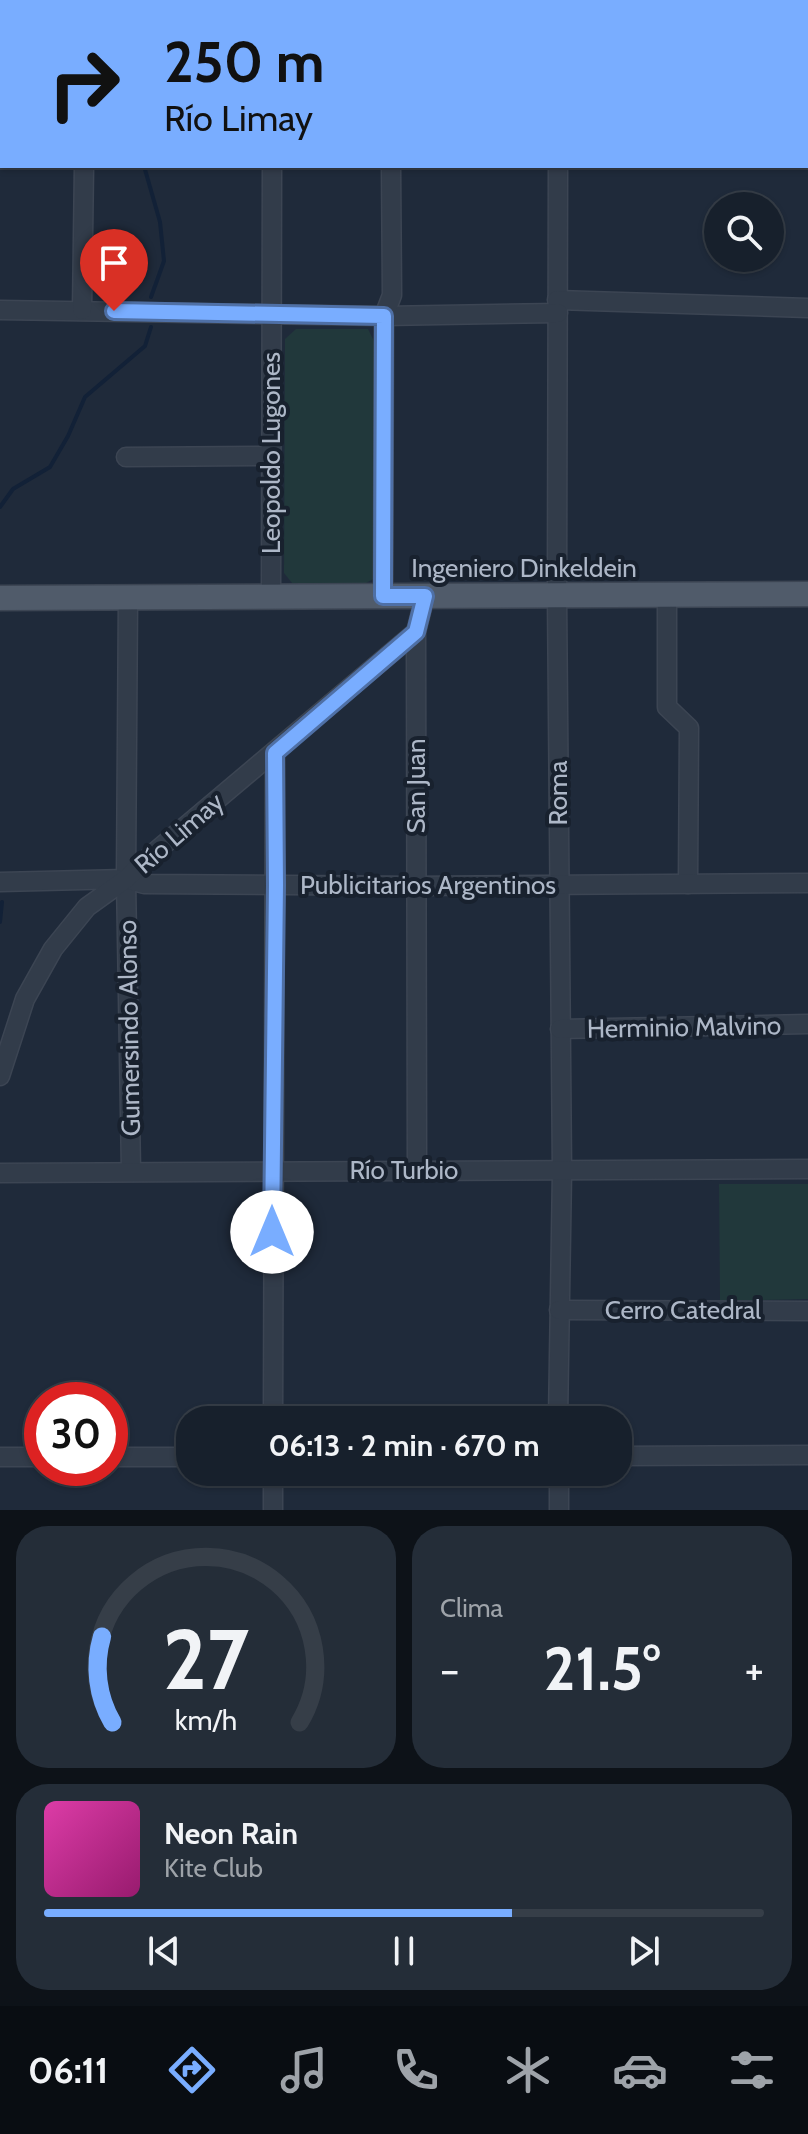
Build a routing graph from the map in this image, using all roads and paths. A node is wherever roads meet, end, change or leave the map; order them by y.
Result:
1 (84, 168) edge
2 (272, 168) edge
3 (391, 168) edge
4 (558, 168) edge
5 (557, 307) junction
6 (808, 308) edge
7 (0, 310) edge
8 (82, 310) junction
9 (271, 315) junction
10 (384, 316) junction
11 (271, 456) junction
12 (126, 457) dead end
13 (808, 594) edge
14 (667, 595) junction
15 (271, 596) junction
16 (383, 596) junction
17 (425, 596) junction
18 (557, 596) junction
19 (128, 597) junction
20 (0, 598) edge
21 (416, 632) junction
22 (275, 753) junction
23 (126, 879) junction
24 (0, 882) edge
25 (808, 883) edge
26 (688, 884) junction
27 (276, 885) junction
28 (558, 885) junction
29 (416, 886) junction
30 (808, 1024) edge
31 (560, 1029) junction
32 (0, 1076) edge
33 (808, 1169) edge
34 (272, 1170) junction
35 (417, 1170) junction
36 (131, 1171) junction
37 (562, 1172) junction
38 (0, 1173) edge
39 (559, 1310) junction
40 (808, 1311) edge
41 (273, 1406) edge
42 (558, 1406) edge
43 (808, 1455) edge
44 (632, 1456) edge
45 (0, 1457) edge
46 (24, 1457) edge
47 (128, 1457) edge
48 (176, 1457) edge
49 (273, 1486) edge
50 (559, 1486) edge
51 (273, 1510) edge
52 (559, 1510) edge

1 - 8 street
2 - 9 street, Leopoldo Lugones
3 - 10 street
4 - 5 street, Roma
5 - 6 street
5 - 10 street
5 - 18 street, Roma
7 - 8 street
8 - 9 street
9 - 10 street
9 - 11 street, Leopoldo Lugones
10 - 16 street
11 - 12 street
11 - 15 street, Leopoldo Lugones
13 - 14 main road, Ingeniero Dinkeldein
14 - 18 main road, Ingeniero Dinkeldein
14 - 26 street
15 - 16 main road, Ingeniero Dinkeldein
15 - 19 main road, Ingeniero Dinkeldein
16 - 17 main road, Ingeniero Dinkeldein
17 - 18 main road, Ingeniero Dinkeldein
17 - 21 street, San Juan
18 - 28 street, Roma
19 - 20 main road, Ingeniero Dinkeldein
19 - 23 street, Gumersindo Alonso
21 - 22 street, Río Limay
21 - 29 street, San Juan
22 - 23 street, Río Limay
22 - 27 street
23 - 24 street, Publicitarios Argentinos
23 - 27 street, Publicitarios Argentinos
23 - 32 street, Río Limay
23 - 36 street, Gumersindo Alonso
25 - 26 street, Publicitarios Argentinos
26 - 28 street, Publicitarios Argentinos
27 - 29 street, Publicitarios Argentinos
27 - 34 street
28 - 29 street, Publicitarios Argentinos
28 - 31 street, Roma
29 - 35 street, San Juan
30 - 31 street, Herminio Malvino
31 - 37 street, Roma
33 - 37 street, Río Turbio
34 - 35 street, Río Turbio
34 - 36 street, Río Turbio
34 - 41 street
35 - 37 street, Río Turbio
36 - 38 street, Río Turbio
37 - 39 street, Roma
39 - 40 street, Cerro Catedral
39 - 42 street, Roma
43 - 44 street
45 - 46 street
47 - 48 street
49 - 51 street
50 - 52 street

